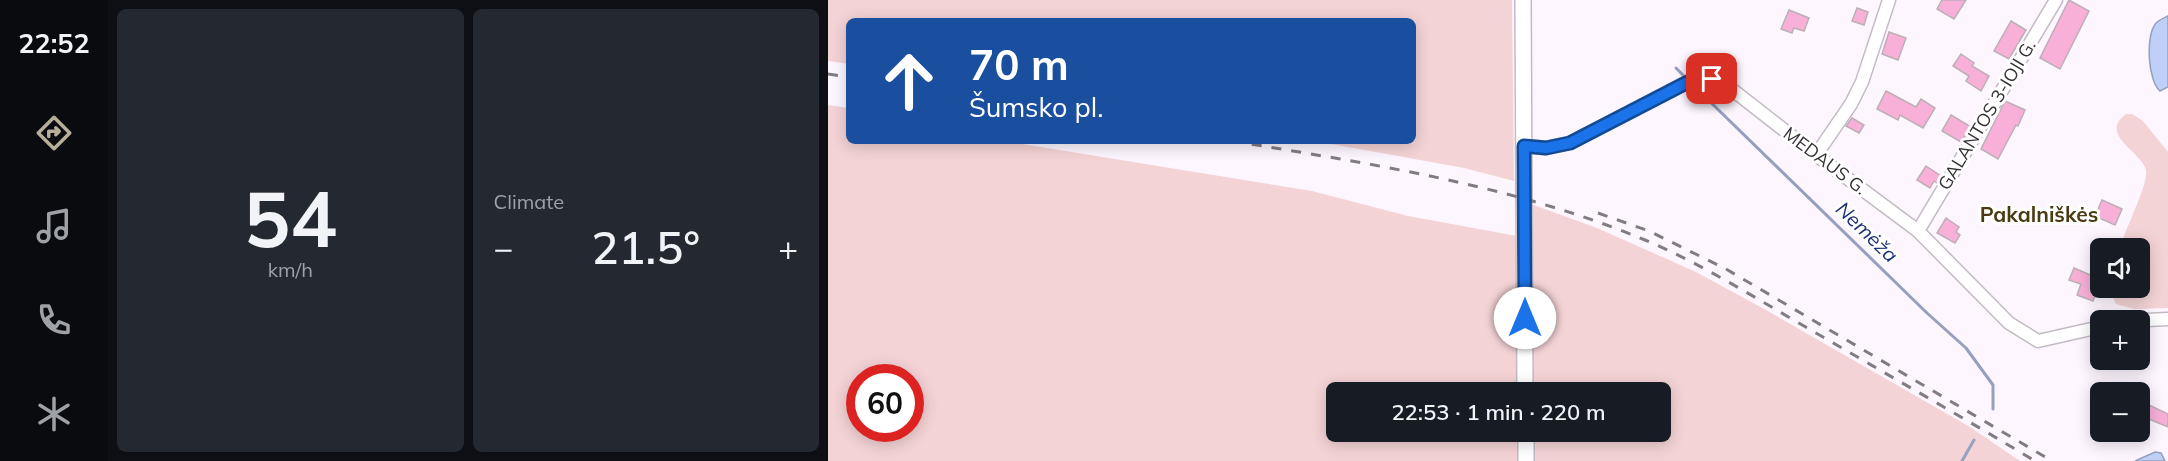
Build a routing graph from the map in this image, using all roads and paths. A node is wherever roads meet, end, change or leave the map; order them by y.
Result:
1 (1523, 0) edge
2 (1888, 0) edge
3 (2056, 0) edge
4 (1524, 146) junction
5 (1816, 156) junction
6 (1918, 231) junction
7 (2168, 319) edge
8 (2150, 320) edge
9 (2090, 329) edge
10 (1525, 382) edge
11 (1526, 442) edge
12 (1526, 461) edge

1 - 4 main road
2 - 5 street
3 - 6 street, GALANTOS 3-IOJI G.
4 - 5 street, MEDAUS G.
4 - 10 main road
5 - 6 street, MEDAUS G.
6 - 9 street, MEDAUS G.
7 - 8 street
11 - 12 main road

